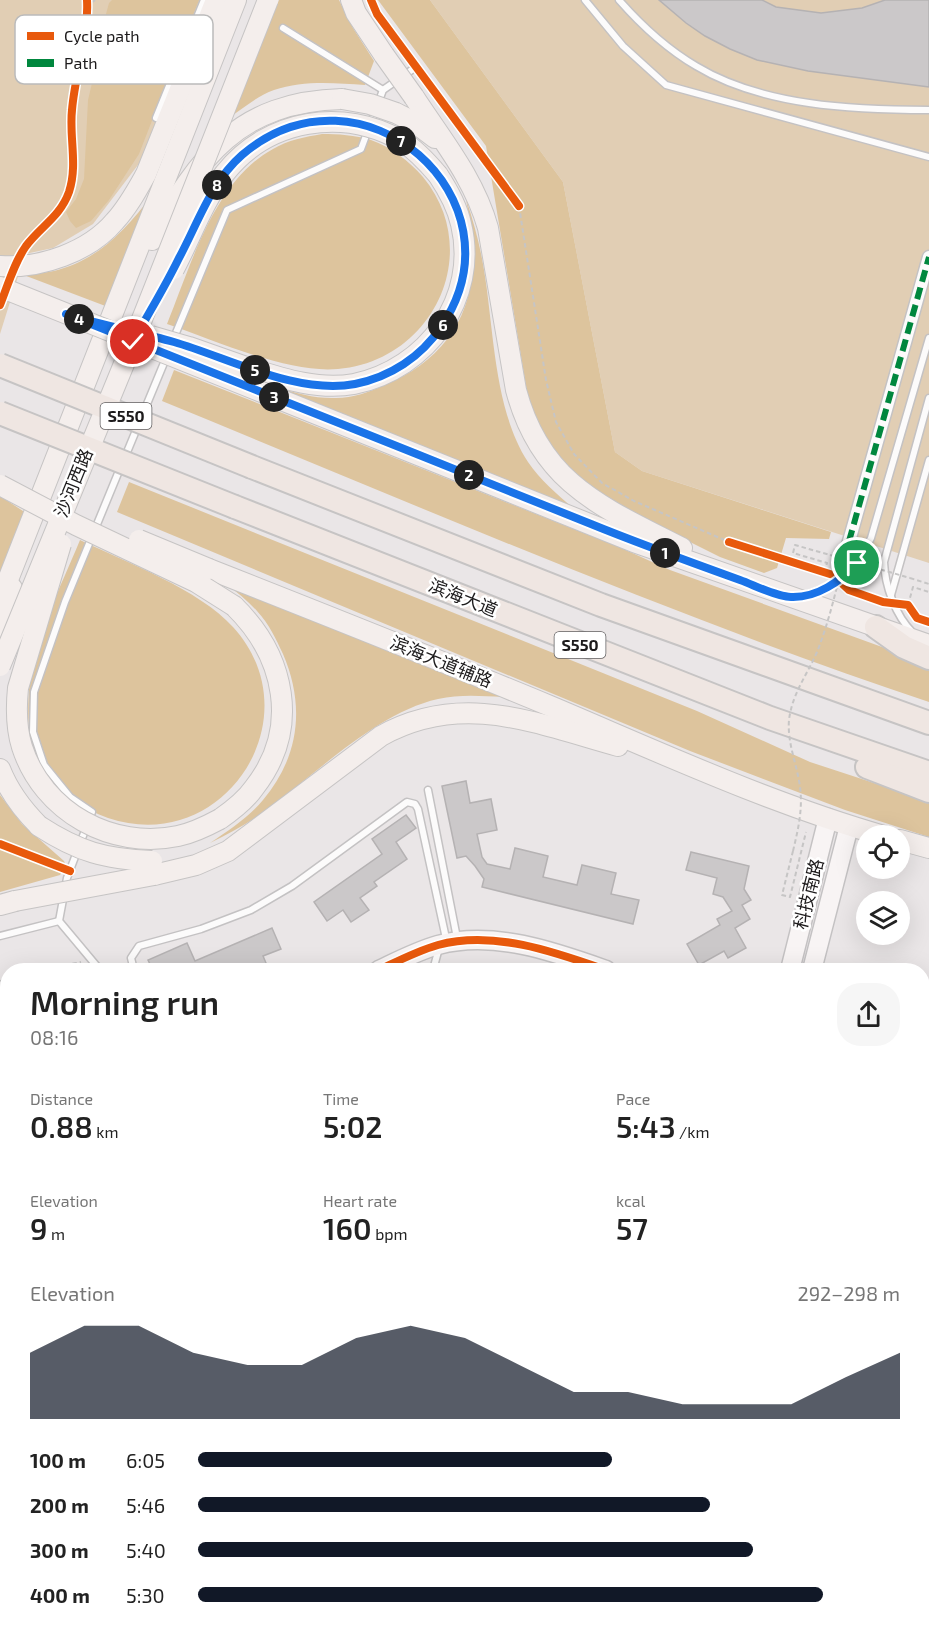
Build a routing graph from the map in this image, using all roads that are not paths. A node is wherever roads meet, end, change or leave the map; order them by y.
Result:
1 (204, 0) edge
2 (216, 0) edge
3 (236, 0) edge
4 (268, 0) edge
5 (351, 0) edge
6 (585, 0) edge
7 (619, 0) edge
8 (198, 15) edge
9 (210, 15) edge
10 (283, 28) dead end
11 (213, 59) edge
12 (416, 67) dead end
13 (170, 84) edge
14 (182, 84) edge
15 (203, 84) edge
16 (383, 90) junction
17 (929, 110) edge
18 (156, 118) dead end
19 (452, 154) junction
20 (929, 157) edge
21 (929, 257) edge
22 (0, 266) edge
23 (0, 287) edge
24 (66, 314) junction
25 (111, 319) junction
26 (929, 338) edge
27 (133, 342) junction
28 (0, 365) edge
29 (929, 398) edge
30 (0, 413) edge
31 (83, 460) junction
32 (929, 460) edge
33 (0, 485) edge
34 (25, 539) junction
35 (844, 560) road end
36 (768, 590) junction
37 (790, 597) junction
38 (892, 599) junction
39 (0, 600) edge
40 (876, 627) joint
41 (0, 634) edge
42 (927, 649) edge
43 (0, 666) edge
44 (770, 718) junction
45 (929, 723) edge
46 (0, 769) edge
47 (704, 771) junction
48 (929, 773) edge
49 (428, 790) dead end
50 (929, 791) edge
51 (828, 818) junction
52 (849, 826) junction
53 (856, 828) edge
54 (910, 843) edge
55 (929, 848) edge
56 (153, 868) junction
57 (8, 903) edge
58 (59, 921) junction
59 (0, 936) edge
60 (448, 943) junction
61 (93, 963) edge
62 (132, 963) edge
63 (393, 963) edge
64 (437, 963) edge
65 (583, 963) edge
66 (792, 963) edge
67 (814, 963) edge

1 - 8 lane
2 - 9 main road
3 - 11 main road, 沙河西路
4 - 27 main road, 沙河西路, bridge
5 - 19 main road, bridge
6 - 20 lane
7 - 17 lane
10 - 16 lane
12 - 16 lane
13 - 18 lane
14 - 22 main road
15 - 25 main road, 沙河西路
16 - 58 lane
19 - 25 main road, bridge
19 - 36 main road
21 - 35 street
23 - 24 main road, bridge
24 - 27 main road, bridge
24 - 36 main road, bridge
25 - 34 main road, 沙河西路
26 - 37 lane
27 - 31 main road, 沙河西路, bridge
28 - 45 highway, S550, bridge
29 - 38 lane
30 - 44 highway, 滨海大道 / S550, bridge
31 - 33 main road, bridge
31 - 43 main road, 沙河西路, bridge
32 - 38 lane
33 - 47 main road, 滨海大道辅路, bridge
34 - 39 main road, 沙河西路
34 - 41 main road
36 - 37 main road
37 - 40 main road
38 - 42 lane
40 - 42 highway
44 - 48 highway, 滨海大道 / S550
44 - 50 highway
46 - 56 main road, bridge
47 - 51 main road, 滨海大道辅路
47 - 56 main road
49 - 60 lane
51 - 52 main road, 滨海大道辅路
51 - 66 main road, 科技南路
52 - 53 main road, 滨海大道辅路
52 - 67 main road, 科技南路
54 - 55 main road
56 - 57 main road, bridge
58 - 59 lane
58 - 61 lane
60 - 62 lane
60 - 63 main road
60 - 64 lane
60 - 65 main road

